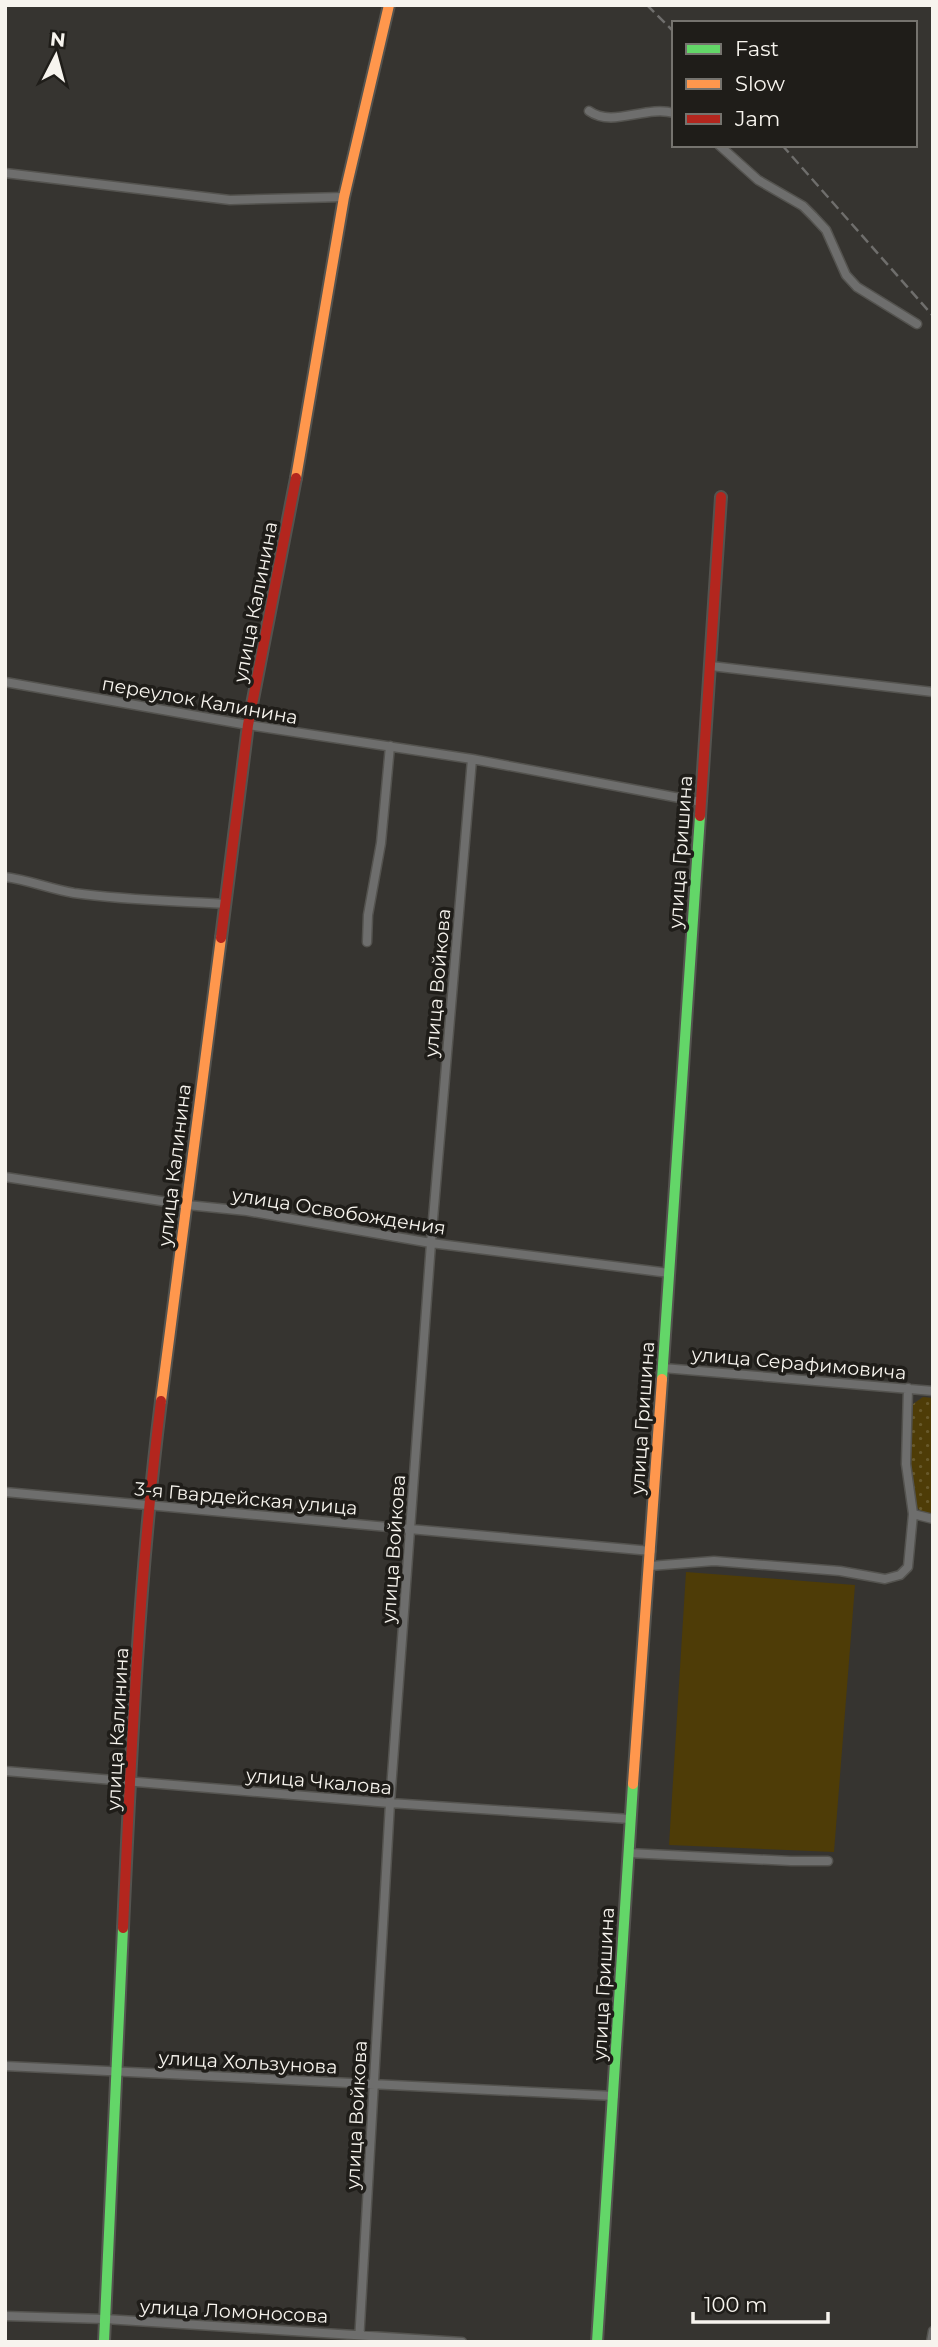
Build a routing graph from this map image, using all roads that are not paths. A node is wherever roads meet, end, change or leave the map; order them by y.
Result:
1 (389, 5) edge
2 (589, 111) dead end
3 (672, 112) edge
4 (721, 147) edge
5 (5, 173) edge
6 (344, 197) junction
7 (917, 324) dead end
8 (721, 497) dead end
9 (711, 666) junction
10 (5, 682) edge
11 (933, 692) edge
12 (248, 725) junction
13 (390, 746) junction
14 (472, 759) junction
15 (701, 802) junction
16 (5, 877) edge
17 (225, 904) junction
18 (367, 942) dead end
19 (5, 1177) edge
20 (187, 1205) junction
21 (431, 1243) junction
22 (669, 1273) junction
23 (663, 1367) junction
24 (908, 1388) junction
25 (933, 1391) edge
26 (5, 1492) edge
27 (148, 1506) junction
28 (913, 1514) junction
29 (933, 1519) edge
30 (410, 1528) junction
31 (651, 1551) junction
32 (650, 1566) junction
33 (5, 1771) edge
34 (130, 1782) junction
35 (390, 1802) junction
36 (630, 1819) junction
37 (628, 1853) junction
38 (828, 1861) dead end
39 (5, 2066) edge
40 (116, 2070) junction
41 (373, 2085) junction
42 (614, 2096) junction
43 (5, 2316) edge
44 (105, 2319) junction
45 (933, 2331) edge
46 (359, 2338) edge
47 (104, 2342) edge
48 (461, 2342) edge
49 (597, 2342) edge
50 (932, 2342) edge

1 - 6 street, улица Калинина
2 - 3 street
4 - 7 street
5 - 6 street
6 - 12 street, улица Калинина
8 - 9 street, улица Гришина
9 - 11 street
9 - 15 street, улица Гришина
10 - 12 street, переулок Калинина
12 - 13 street, переулок Калинина
12 - 17 street, улица Калинина
13 - 14 street, переулок Калинина
13 - 18 street
14 - 15 street, переулок Калинина
14 - 21 street, улица Войкова
15 - 22 street, улица Гришина
16 - 17 street
17 - 20 street, улица Калинина
19 - 20 street, улица Освобождения
20 - 21 street, улица Освобождения
20 - 27 street, улица Калинина
21 - 22 street, улица Освобождения
21 - 30 street, улица Войкова
22 - 23 street, улица Гришина
23 - 24 street, улица Серафимовича
23 - 31 street, улица Гришина
24 - 25 street, улица Серафимовича
24 - 28 street
26 - 27 street, 3-я Гвардейская улица
27 - 30 street, 3-я Гвардейская улица
27 - 34 street, улица Калинина
28 - 29 street
28 - 32 street
30 - 31 street, 3-я Гвардейская улица
30 - 35 street, улица Войкова
31 - 32 street, улица Гришина
32 - 36 street, улица Гришина
33 - 34 street, улица Чкалова
34 - 35 street, улица Чкалова
34 - 40 street, улица Калинина
35 - 36 street, улица Чкалова
35 - 41 street, улица Войкова
36 - 37 street, улица Гришина
37 - 38 street
37 - 42 street, улица Гришина
39 - 40 street, улица Хользунова
40 - 41 street, улица Хользунова
40 - 44 street, улица Калинина
41 - 42 street, улица Хользунова
41 - 46 street, улица Войкова
42 - 49 street, улица Гришина
43 - 44 street, улица Ломоносова
44 - 46 street, улица Ломоносова
44 - 47 street, улица Калинина
45 - 50 street
46 - 48 street, улица Ломоносова

